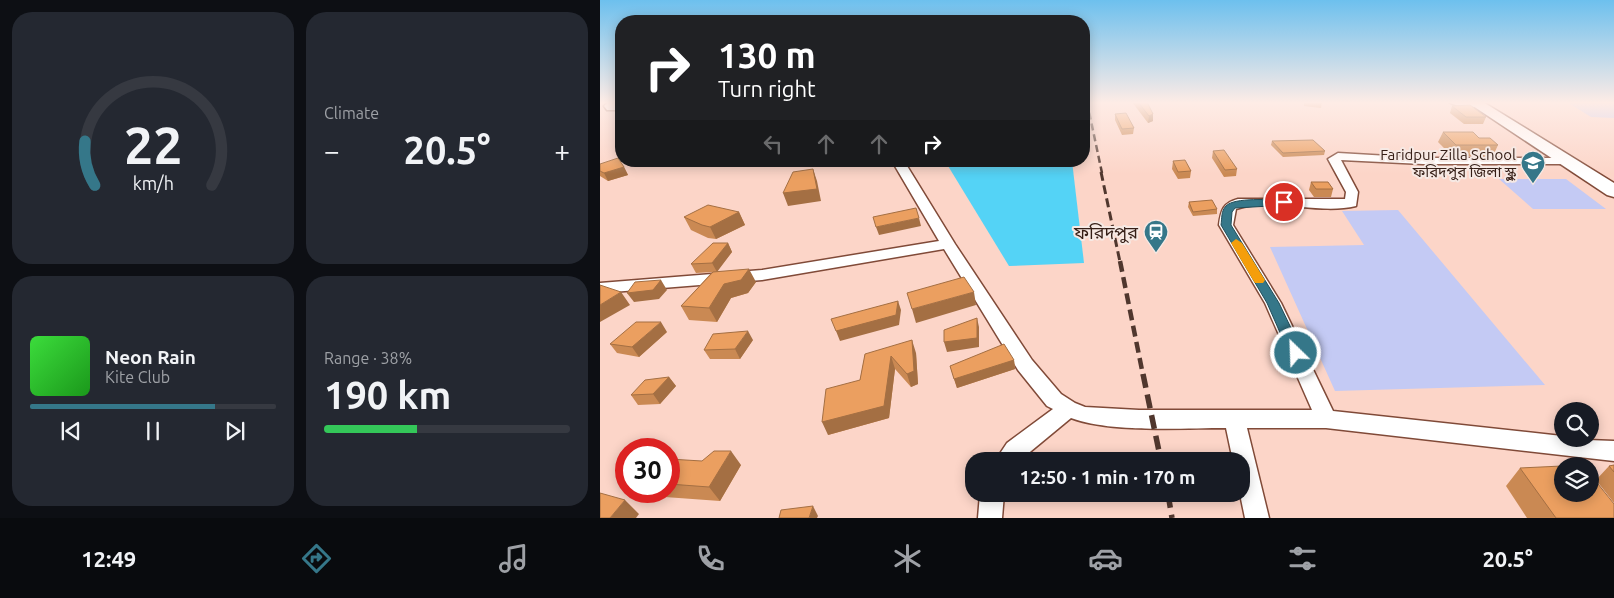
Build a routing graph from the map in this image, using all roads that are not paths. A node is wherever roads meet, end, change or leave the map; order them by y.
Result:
1 (1515, 126) edge
2 (1521, 126) edge
3 (1566, 161) junction
4 (902, 167) edge
5 (1614, 181) edge
6 (1614, 191) edge
7 (948, 244) junction
8 (600, 288) edge
9 (1068, 409) junction
10 (1235, 419) junction
11 (1326, 420) junction
12 (1614, 451) edge
13 (1013, 452) edge
14 (991, 502) edge
15 (990, 518) edge
16 (1257, 518) edge

1 - 3 highway
2 - 5 highway
3 - 6 highway
3 - 11 street
4 - 7 street
7 - 8 street
7 - 9 street
9 - 10 street
9 - 13 street
10 - 11 street
10 - 16 street
11 - 12 street
14 - 15 street

